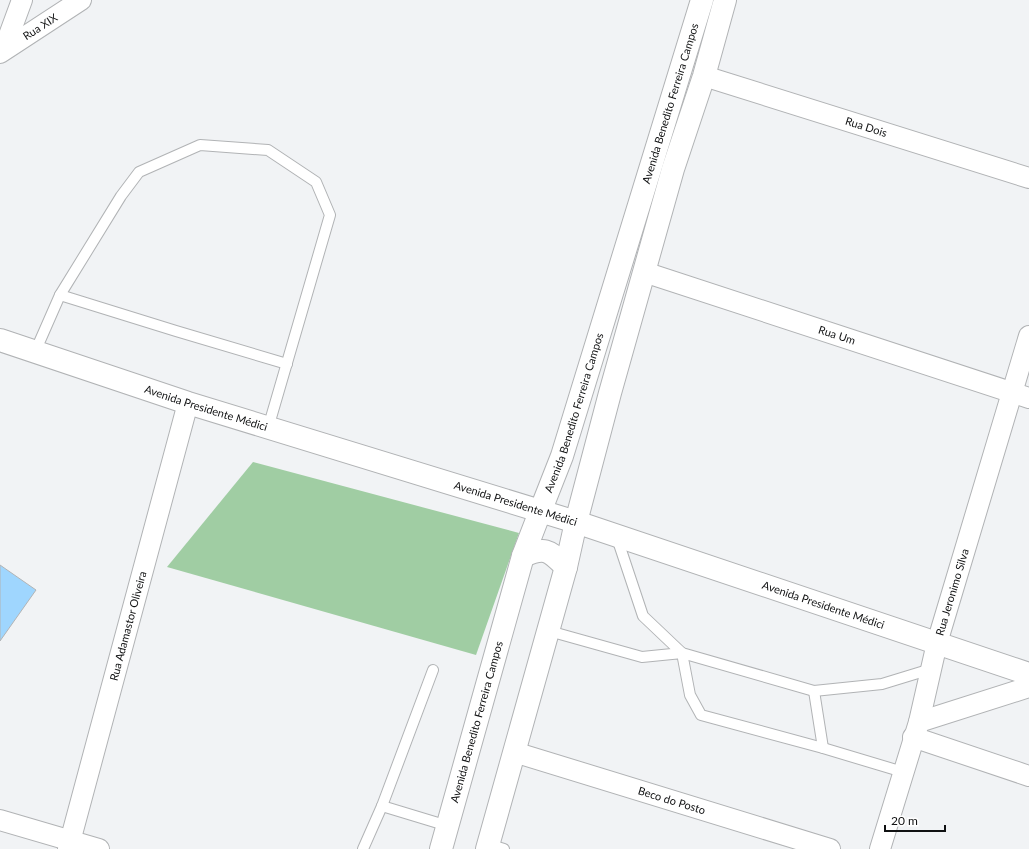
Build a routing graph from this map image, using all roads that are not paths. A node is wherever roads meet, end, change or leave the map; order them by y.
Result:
1 (22, 0) edge
2 (81, 0) edge
3 (702, 0) edge
4 (725, 0) edge
5 (5, 43) edge
6 (704, 76) junction
7 (1029, 178) edge
8 (644, 272) junction
9 (60, 295) junction
10 (1029, 336) edge
11 (0, 340) edge
12 (35, 352) junction
13 (287, 364) junction
14 (1021, 395) edge
15 (188, 403) junction
16 (268, 428) junction
17 (540, 512) junction
18 (576, 522) junction
19 (616, 535) junction
20 (524, 556) junction
21 (566, 567) junction
22 (549, 631) junction
23 (937, 643) junction
24 (682, 653) junction
25 (931, 669) junction
26 (433, 670) dead end
27 (1029, 674) edge
28 (1029, 687) edge
29 (814, 691) junction
30 (916, 729) junction
31 (823, 748) junction
32 (514, 752) junction
33 (903, 772) junction
34 (1029, 776) edge
35 (382, 806) junction
36 (0, 820) edge
37 (448, 826) junction
38 (69, 845) edge
39 (493, 847) edge
40 (99, 849) edge
41 (363, 849) edge
42 (441, 849) edge
43 (830, 849) edge
44 (880, 849) edge

1 - 5 street
2 - 5 street, Rua XIX
3 - 17 main road, Avenida Benedito Ferreira Campos
4 - 6 main road, Avenida Benedito Ferreira Campos
6 - 7 street, Rua Dois
6 - 8 main road, Avenida Benedito Ferreira Campos
8 - 14 street, Rua Um
8 - 18 main road, Avenida Benedito Ferreira Campos
9 - 12 lane
9 - 13 lane
9 - 13 lane
10 - 14 street, Rua Jeronimo Silva
11 - 12 main road, Avenida Presidente Médici
12 - 15 main road, Avenida Presidente Médici
13 - 16 lane
14 - 23 street, Rua Jeronimo Silva
15 - 16 main road, Avenida Presidente Médici
15 - 38 street, Rua Adamastor Oliveira
16 - 17 main road, Avenida Presidente Médici
17 - 18 main road, Avenida Presidente Médici
17 - 20 main road, Avenida Benedito Ferreira Campos
18 - 19 main road, Avenida Presidente Médici
18 - 21 main road, Avenida Benedito Ferreira Campos
19 - 23 main road, Avenida Presidente Médici
19 - 24 lane
20 - 21 main road
20 - 37 main road, Avenida Benedito Ferreira Campos
21 - 22 main road, Avenida Benedito Ferreira Campos
22 - 24 lane
22 - 32 main road, Avenida Benedito Ferreira Campos
23 - 25 street, Rua Jeronimo Silva
23 - 27 main road, Avenida Presidente Médici
24 - 29 lane
24 - 31 lane
25 - 29 lane
25 - 30 street, Rua Jeronimo Silva
26 - 35 lane
28 - 30 street
29 - 31 lane
30 - 33 street, Rua Jeronimo Silva
30 - 34 street
31 - 33 lane
32 - 39 main road, Avenida Benedito Ferreira Campos
32 - 43 street, Beco do Posto
33 - 44 street, Rua Jeronimo Silva
35 - 37 lane
35 - 41 lane
36 - 38 street
37 - 42 main road, Avenida Benedito Ferreira Campos
38 - 40 street

